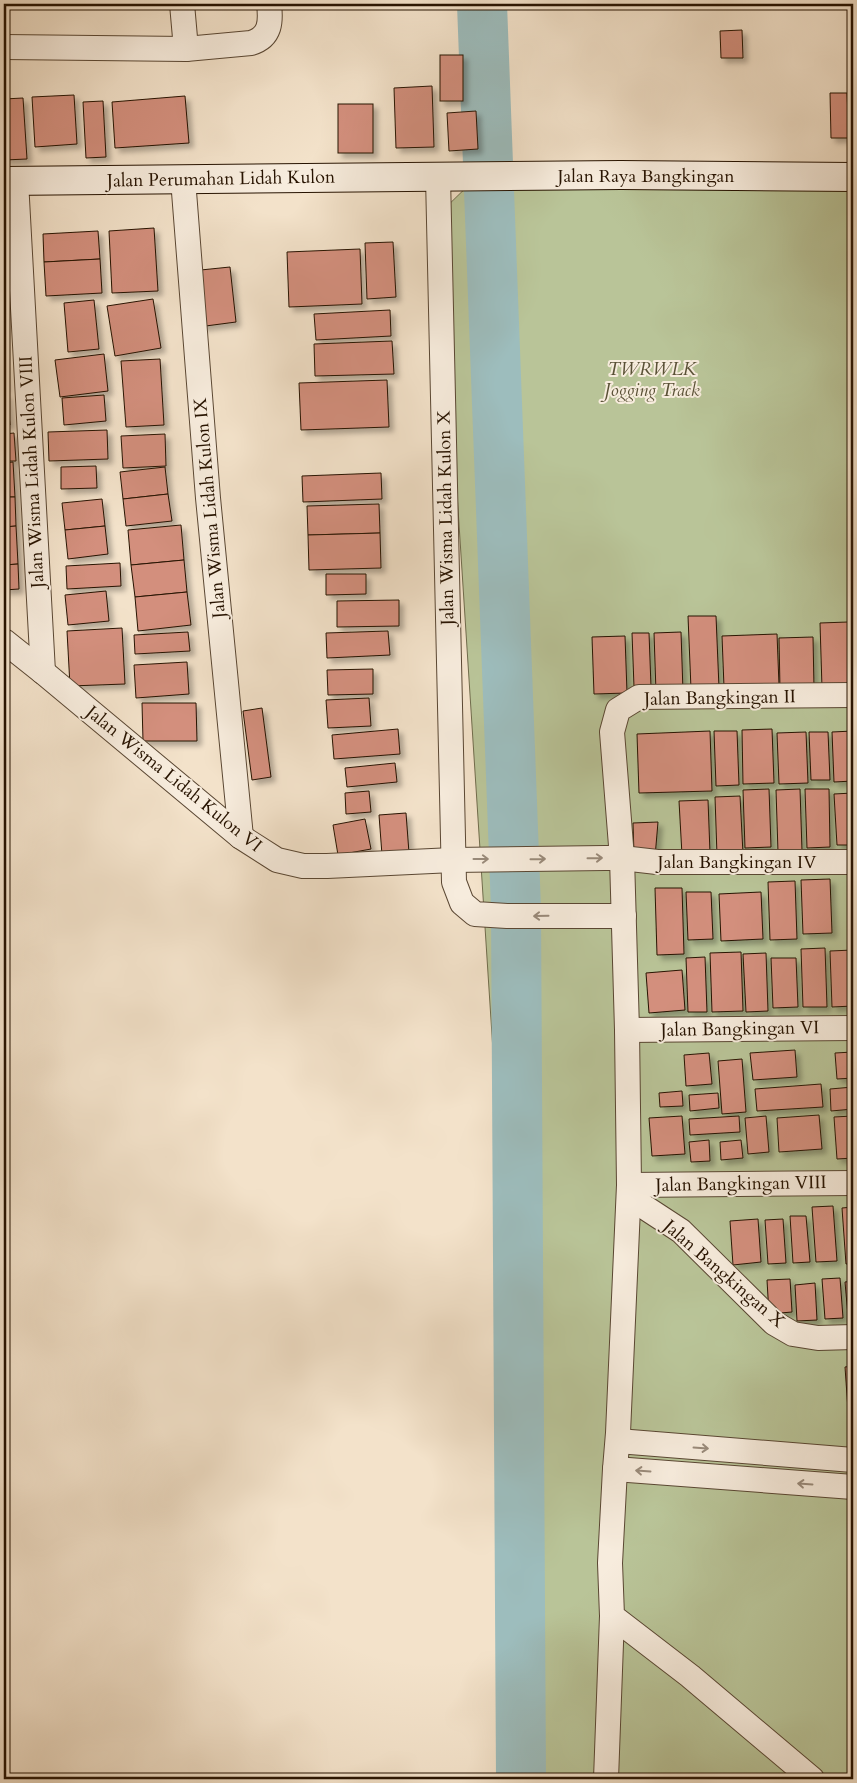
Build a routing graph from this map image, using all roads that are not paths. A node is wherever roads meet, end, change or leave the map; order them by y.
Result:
1 (182, 4) edge
2 (269, 4) edge
3 (4, 47) edge
4 (186, 49) junction
5 (438, 177) junction
6 (853, 177) edge
7 (183, 179) junction
8 (10, 181) edge
9 (4, 641) edge
10 (43, 672) junction
11 (853, 695) edge
12 (241, 837) junction
13 (622, 858) junction
14 (509, 859) joint
15 (853, 862) edge
16 (453, 871) junction
17 (624, 916) junction
18 (853, 1028) edge
19 (627, 1030) junction
20 (853, 1183) edge
21 (629, 1191) junction
22 (853, 1337) edge
23 (618, 1441) junction
24 (853, 1460) edge
25 (615, 1469) junction
26 (853, 1487) edge
27 (612, 1616) junction
28 (606, 1779) edge
29 (812, 1779) edge

1 - 4 street
2 - 4 street
3 - 4 street
5 - 6 street, Jalan Raya Bangkingan
5 - 7 street, Jalan Perumahan Lidah Kulon
5 - 16 street, Jalan Wisma Lidah Kulon X
7 - 8 street, Jalan Perumahan Lidah Kulon
7 - 12 street, Jalan Wisma Lidah Kulon IX
8 - 10 street, Jalan Wisma Lidah Kulon VIII
9 - 10 street, Jalan Wisma Lidah Kulon VI
10 - 12 street, Jalan Wisma Lidah Kulon VI
11 - 13 street, Jalan Bangkingan II
12 - 16 street, Jalan Wisma Lidah Kulon VI
14 -> 13 street, Jalan Bangkingan IV
13 - 15 street, Jalan Bangkingan IV
13 - 17 street, Jalan Bangkingan II
16 -> 14 street, Jalan Wisma Lidah Kulon VI
17 -> 16 street
17 - 19 street, Jalan Bangkingan II
18 - 19 street, Jalan Bangkingan VI
19 - 21 street, Jalan Bangkingan II
20 - 21 street, Jalan Bangkingan VIII
21 - 22 street, Jalan Bangkingan X
21 - 23 street, Jalan Bangkingan II
23 -> 24 street
23 - 25 street, Jalan Bangkingan II
26 -> 25 street
25 - 27 street, Jalan Bangkingan II
27 - 28 street, Jalan Bangkingan II
27 - 29 street

